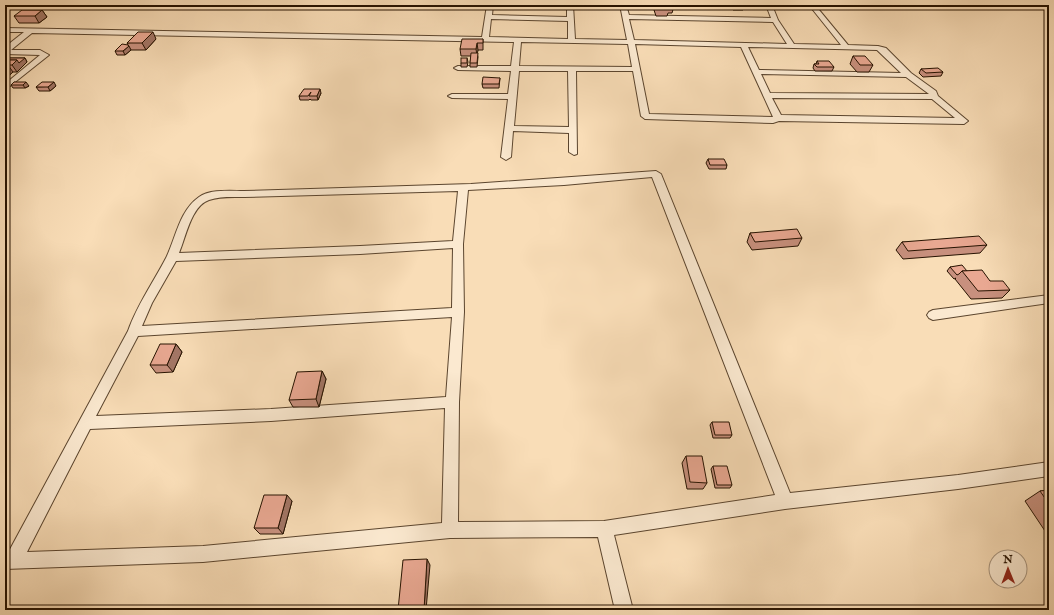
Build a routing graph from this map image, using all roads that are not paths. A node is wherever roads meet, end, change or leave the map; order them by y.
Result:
1 (490, 5) edge
2 (570, 5) edge
3 (622, 5) edge
4 (769, 5) edge
5 (812, 5) edge
6 (488, 17) junction
7 (625, 17) junction
8 (571, 19) junction
9 (775, 20) junction
10 (5, 30) edge
11 (31, 30) junction
12 (485, 38) junction
13 (518, 39) junction
14 (572, 40) junction
15 (630, 42) junction
16 (743, 44) junction
17 (792, 46) junction
18 (846, 47) junction
19 (5, 52) edge
20 (458, 68) dead end
21 (516, 68) junction
22 (572, 69) junction
23 (636, 69) junction
24 (756, 72) junction
25 (908, 75) junction
26 (5, 88) edge
27 (767, 95) junction
28 (452, 96) dead end
29 (512, 97) junction
30 (934, 97) junction
31 (778, 118) junction
32 (509, 128) junction
33 (574, 130) junction
34 (574, 152) dead end
35 (506, 157) dead end
36 (463, 189) junction
37 (458, 244) junction
38 (172, 257) junction
39 (1049, 299) edge
40 (458, 312) junction
41 (933, 315) dead end
42 (134, 331) junction
43 (452, 402) junction
44 (84, 424) junction
45 (1049, 469) edge
46 (785, 501) junction
47 (604, 529) junction
48 (450, 530) junction
49 (10, 560) edge
50 (624, 610) edge

1 - 6 street
2 - 8 street
3 - 7 street
4 - 9 street
5 - 18 street
6 - 8 street
6 - 12 street
7 - 9 street
7 - 15 street
8 - 14 street
9 - 17 street
10 - 11 street
11 - 12 street
11 - 19 street
12 - 13 street
13 - 14 street
13 - 21 street
14 - 15 street
15 - 16 street
15 - 23 street
16 - 17 street
16 - 24 street
17 - 18 street
18 - 25 street
19 - 26 street
20 - 21 street
21 - 22 street
21 - 29 street
22 - 23 street
22 - 33 street
23 - 31 street
24 - 25 street
24 - 27 street
25 - 30 street
27 - 30 street
27 - 31 street
28 - 29 street
29 - 32 street
30 - 31 street
32 - 33 street
32 - 35 street
33 - 34 street
36 - 37 street
36 - 38 street
36 - 46 street
37 - 38 street
37 - 40 street
38 - 42 street
39 - 41 street
40 - 42 street
40 - 43 street
42 - 44 street
43 - 44 street
43 - 48 street
44 - 49 street
45 - 46 street
46 - 47 street
47 - 48 street
47 - 50 street
48 - 49 street

